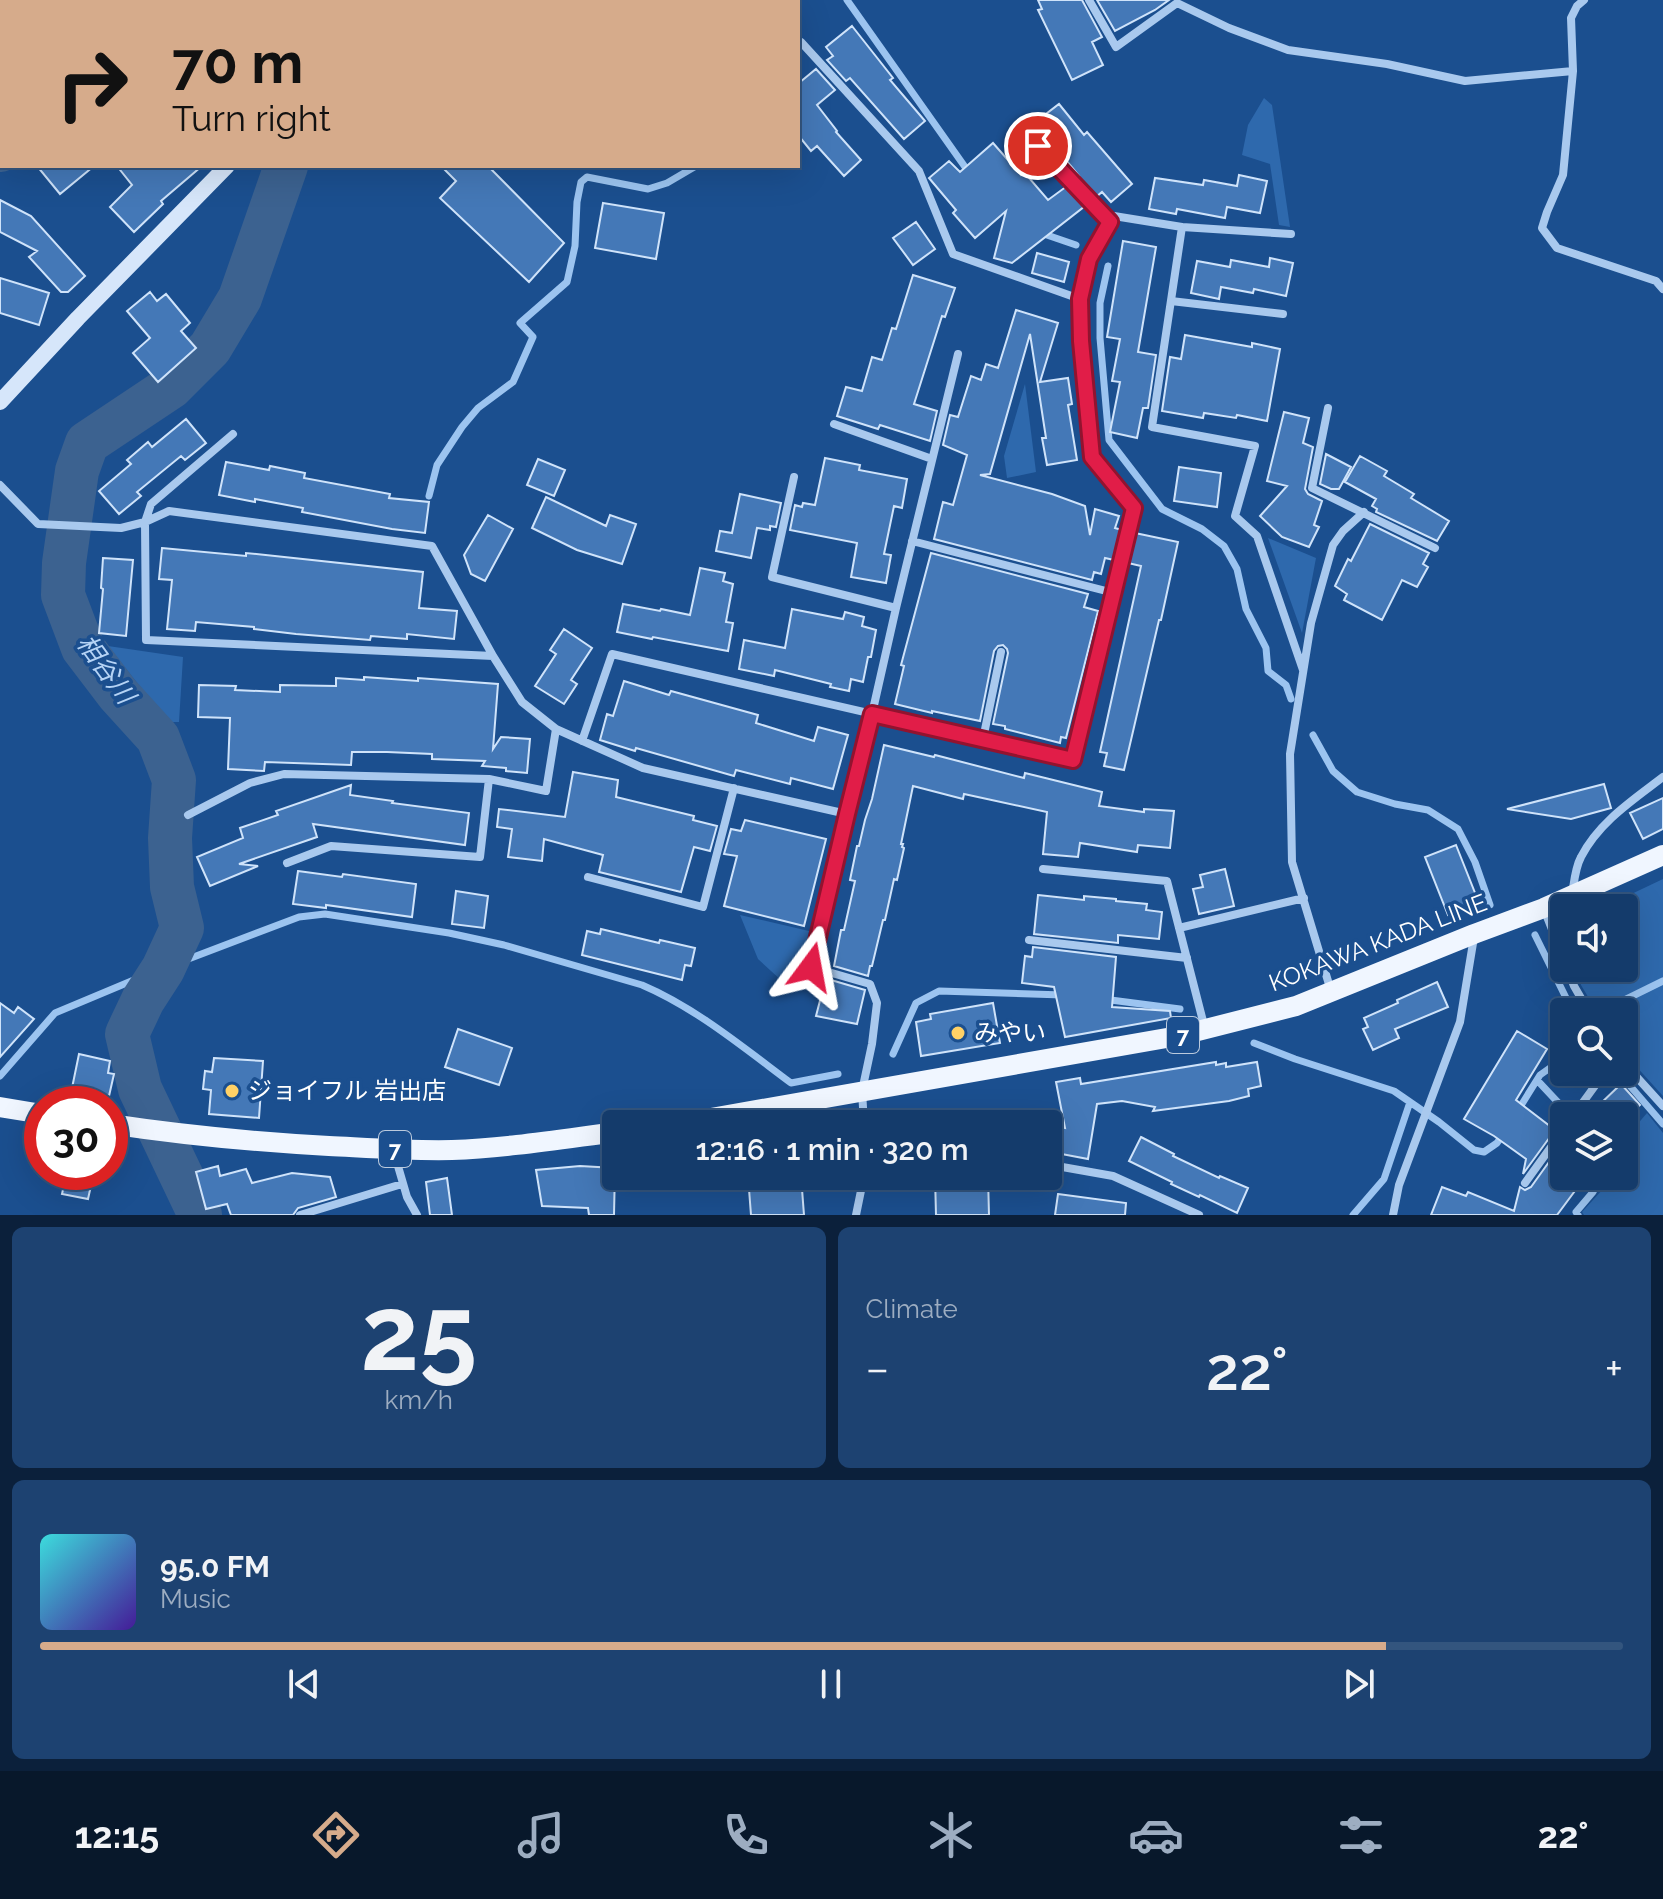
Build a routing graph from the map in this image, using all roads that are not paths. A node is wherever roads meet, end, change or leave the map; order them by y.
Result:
1 (1089, 0) edge
2 (1584, 0) edge
3 (800, 43) edge
4 (1573, 71) junction
5 (1021, 126) dead end
6 (223, 168) edge
7 (1110, 222) junction
8 (1182, 227) junction
9 (1291, 234) dead end
10 (1663, 289) edge
11 (1080, 299) junction
12 (1171, 301) junction
13 (1283, 314) dead end
14 (958, 354) dead end
15 (0, 402) edge
16 (1328, 408) dead end
17 (834, 424) dead end
18 (233, 434) dead end
19 (932, 459) junction
20 (794, 477) dead end
21 (0, 485) edge
22 (1364, 512) junction
23 (145, 522) junction
24 (912, 541) junction
25 (1435, 548) dead end
26 (1114, 593) junction
27 (896, 608) junction
28 (1001, 652) dead end
29 (493, 656) junction
30 (1303, 670) junction
31 (872, 714) junction
32 (556, 729) junction
33 (983, 739) junction
34 (582, 741) junction
35 (1663, 777) edge
36 (489, 779) junction
37 (734, 788) junction
38 (847, 814) junction
39 (188, 815) dead end
40 (1663, 855) edge
41 (287, 863) dead end
42 (1043, 869) dead end
43 (588, 877) dead end
44 (1572, 894) edge
45 (1574, 894) edge
46 (1304, 898) junction
47 (1550, 905) edge
48 (1544, 908) junction
49 (1550, 924) edge
50 (1179, 928) junction
51 (1474, 934) junction
52 (1029, 940) dead end
53 (1187, 958) junction
54 (1331, 992) junction
55 (1205, 1030) junction
56 (1638, 1078) edge
57 (862, 1091) junction
58 (1663, 1106) edge
59 (0, 1107) edge
60 (755, 1110) edge
61 (863, 1110) edge
62 (24, 1111) edge
63 (128, 1127) edge
64 (602, 1134) edge
65 (1550, 1148) edge
66 (393, 1149) junction
67 (1062, 1167) edge
68 (1525, 1183) dead end
69 (402, 1184) junction
70 (861, 1190) edge
71 (300, 1215) edge
72 (417, 1215) edge
73 (856, 1215) edge
74 (1199, 1215) edge
75 (1393, 1215) edge

1 - 4 street
2 - 4 street
3 - 11 street
4 - 10 street
5 - 7 street
6 - 15 street
7 - 8 street
7 - 11 street
8 - 9 street
8 - 12 street
11 - 26 street
12 - 13 street
12 - 30 street
14 - 19 street
16 - 22 street
17 - 19 street
18 - 23 street
19 - 24 street
20 - 27 street
21 - 23 street
22 - 25 street
22 - 30 street
23 - 29 street
23 - 29 street
24 - 26 street
24 - 27 street
26 - 33 street
27 - 31 street
28 - 33 street
29 - 32 street
30 - 46 street
31 - 33 street
31 - 34 street
31 - 38 street
32 - 34 street
32 - 36 street
34 - 37 street
35 - 44 street
36 - 39 street
36 - 41 street
37 - 38 street
37 - 43 street
38 - 57 street
40 - 45 main road, KOKAWA KADA LINE / 7
42 - 50 street
46 - 50 street
46 - 54 street
47 - 48 main road, KOKAWA KADA LINE / 7
48 - 49 street
48 - 51 main road, KOKAWA KADA LINE / 7
50 - 53 street
51 - 54 main road, KOKAWA KADA LINE / 7
51 - 75 street
52 - 53 street
53 - 55 street
54 - 55 main road, KOKAWA KADA LINE / 7
55 - 57 main road, KOKAWA KADA LINE / 7
56 - 58 street
57 - 60 main road, KOKAWA KADA LINE / 7
57 - 61 street
59 - 62 main road
63 - 66 main road, 7
64 - 66 main road, 7
65 - 68 street
66 - 69 street
67 - 74 street
69 - 71 street
69 - 72 street
70 - 73 street

